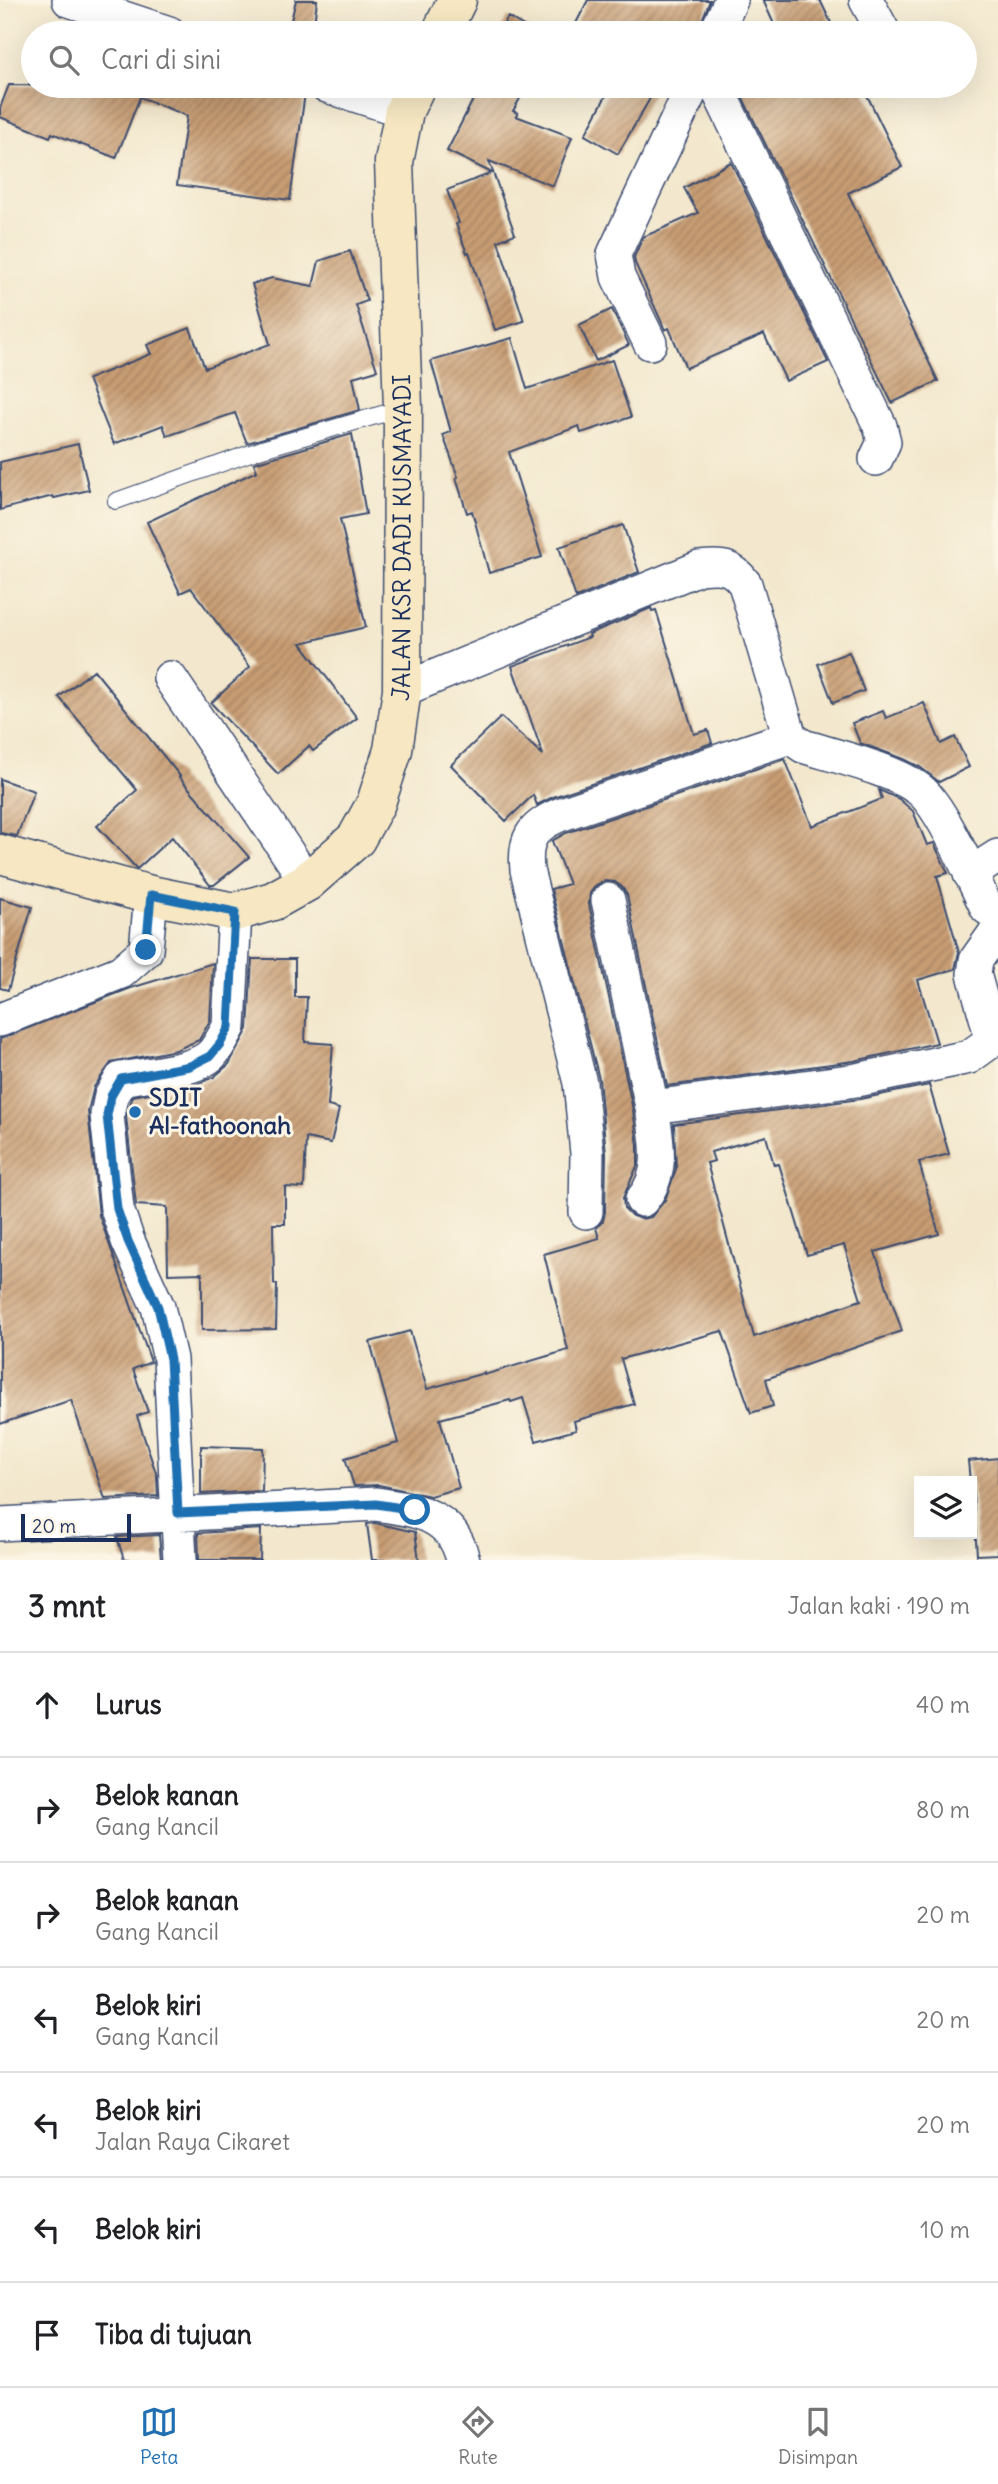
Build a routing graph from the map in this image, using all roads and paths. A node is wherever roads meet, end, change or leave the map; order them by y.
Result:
1 (69, 0) edge
2 (731, 0) edge
3 (866, 0) edge
4 (133, 21) edge
5 (721, 21) edge
6 (877, 21) edge
7 (687, 98) edge
8 (722, 98) edge
9 (410, 99) edge
10 (650, 343) dead end
11 (403, 407) junction
12 (876, 459) dead end
13 (116, 502) dead end
14 (170, 678) dead end
15 (402, 690) junction
16 (790, 737) junction
17 (0, 854) edge
18 (998, 856) edge
19 (970, 874) junction
20 (307, 882) junction
21 (151, 895) junction
22 (608, 900) dead end
23 (235, 912) junction
24 (998, 916) edge
25 (998, 929) edge
26 (0, 1020) edge
27 (652, 1107) junction
28 (642, 1200) dead end
29 (586, 1212) dead end
30 (178, 1513) junction
31 (0, 1524) edge
32 (180, 1560) edge
33 (463, 1560) edge

1 - 4 street
2 - 5 street
3 - 6 street
7 - 10 street
8 - 12 street
9 - 11 main road, JALAN KSR DADI KUSMAYADI
11 - 13 lane
11 - 15 main road, JALAN KSR DADI KUSMAYADI
14 - 20 street
15 - 16 street
15 - 20 main road, JALAN KSR DADI KUSMAYADI
16 - 19 street
16 - 29 street
17 - 21 main road
18 - 19 street
19 - 24 street
20 - 23 main road, JALAN KSR DADI KUSMAYADI
21 - 23 main road
21 - 26 street
22 - 27 street
23 - 30 street
25 - 27 street
27 - 28 street
30 - 31 street
30 - 32 street
30 - 33 street

